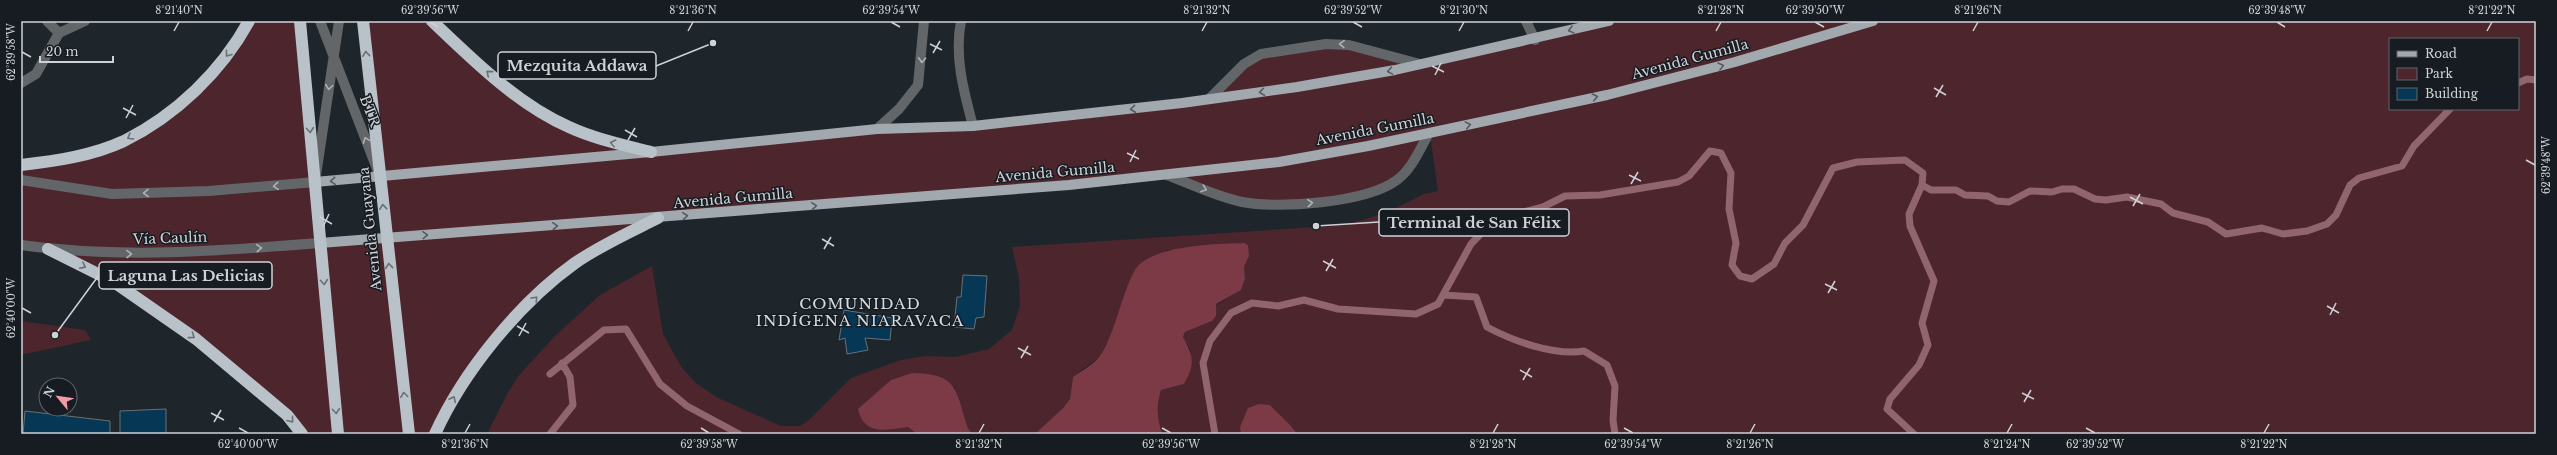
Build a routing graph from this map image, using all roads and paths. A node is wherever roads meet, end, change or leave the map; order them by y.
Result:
1 (47, 21) edge
2 (85, 21) edge
3 (249, 21) edge
4 (300, 21) edge
5 (320, 21) edge
6 (339, 21) edge
7 (363, 21) edge
8 (432, 21) edge
9 (924, 21) edge
10 (961, 21) edge
11 (1526, 21) edge
12 (1609, 21) edge
13 (1873, 21) edge
14 (1593, 23) edge
15 (59, 33) junction
16 (1535, 40) junction
17 (334, 56) junction
18 (1420, 64) junction
19 (21, 83) edge
20 (1209, 100) junction
21 (973, 126) junction
22 (877, 129) junction
23 (1430, 133) junction
24 (651, 152) junction
25 (21, 166) edge
26 (1167, 176) junction
27 (380, 177) junction
28 (21, 180) edge
29 (315, 182) junction
30 (658, 218) junction
31 (386, 238) junction
32 (320, 243) junction
33 (21, 245) edge
34 (48, 249) junction
35 (302, 434) edge
36 (338, 434) edge
37 (408, 434) edge
38 (435, 434) edge

1 - 15 street
2 - 15 street
3 -> 25 highway
4 -> 29 highway
5 - 17 street, BTR
6 - 17 street, BTR
27 -> 7 highway, Avenida Guayana
24 -> 8 highway
9 -> 22 street
10 - 21 street
11 - 16 street
12 - 14 main road
23 -> 13 main road, Avenida Gumilla
14 -> 16 main road
15 - 19 street
16 - 18 main road
27 -> 17 street, BTR
17 -> 29 street, BTR
18 -> 20 main road
18 -> 20 street
20 -> 21 main road
21 - 22 main road
22 - 24 main road
23 - 26 main road, Avenida Gumilla
26 -> 23 street
24 - 27 main road
30 -> 26 main road, Avenida Gumilla
27 -> 29 main road
31 -> 27 highway, Avenida Guayana
29 -> 28 street
29 - 32 highway
31 -> 30 main road, Avenida Gumilla
38 -> 30 highway
31 - 32 main road, Avenida Gumilla
37 -> 31 highway, Avenida Guayana
34 -> 32 street, Vía Caulín
32 -> 36 highway
33 - 34 street, Vía Caulín
34 -> 35 highway

